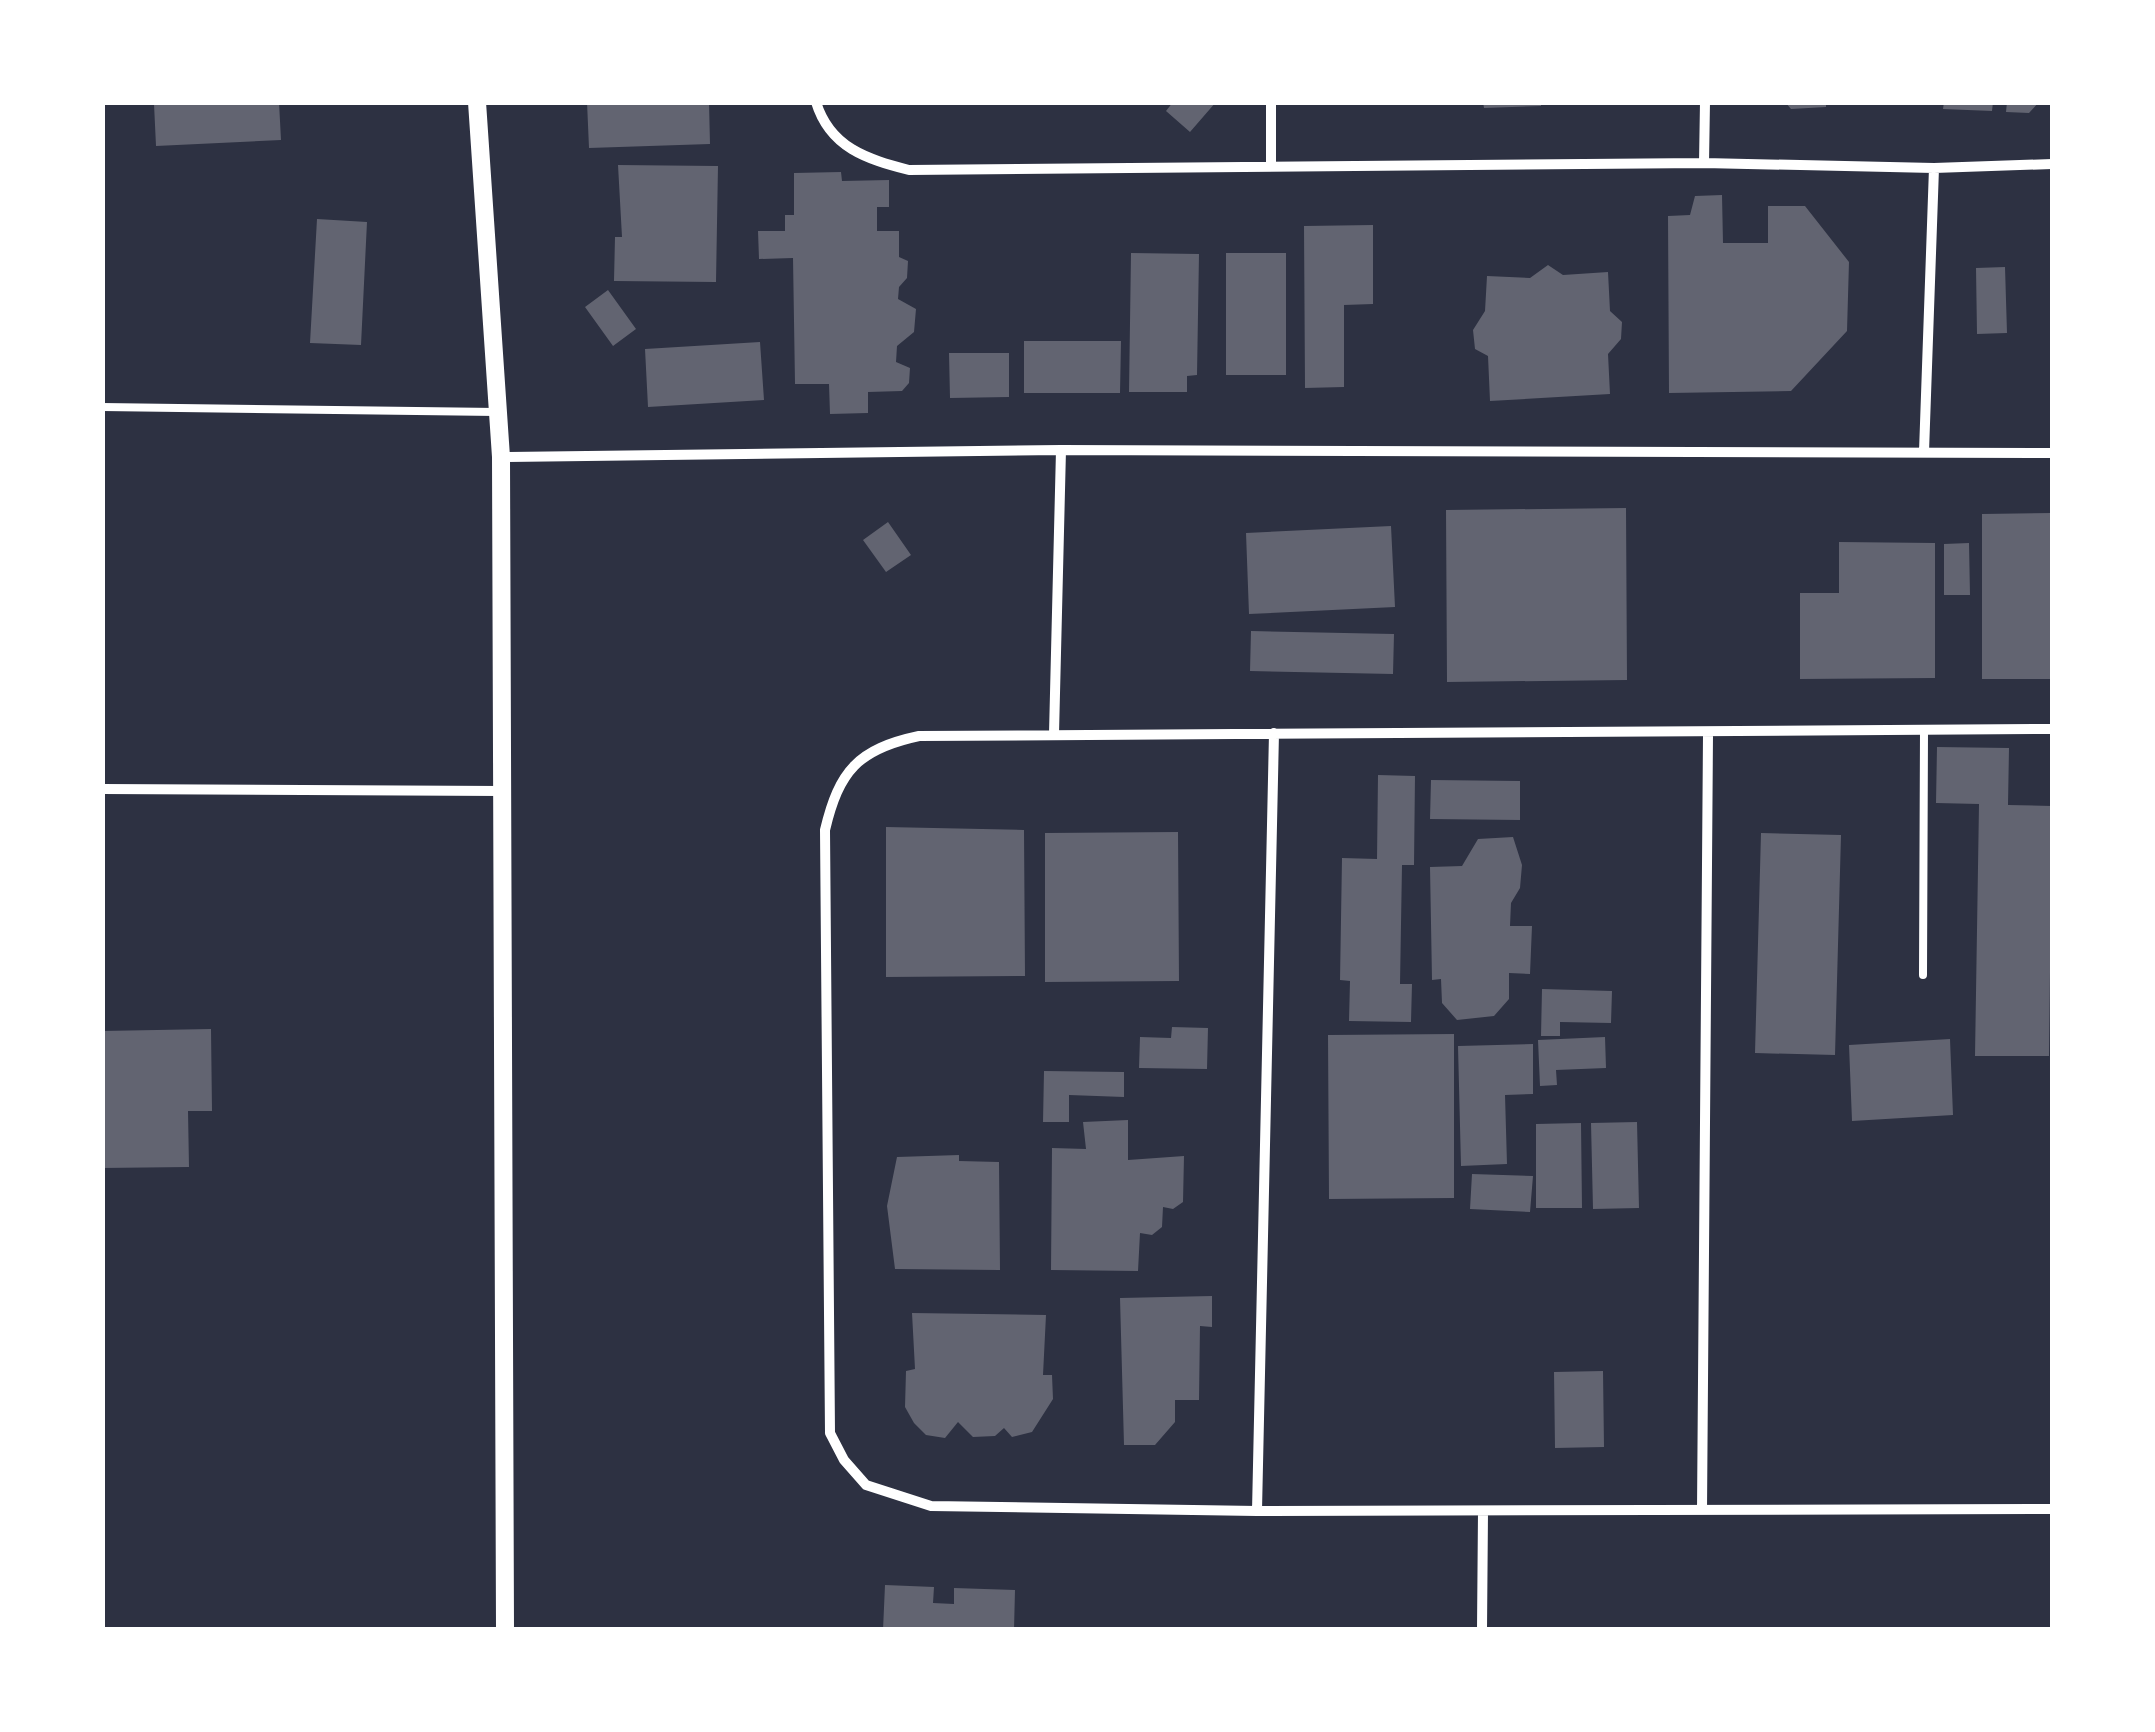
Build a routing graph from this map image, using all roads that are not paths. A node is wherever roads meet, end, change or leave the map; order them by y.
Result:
1 (477, 102) edge
2 (816, 102) edge
3 (1271, 102) edge
4 (1704, 102) edge
5 (1704, 163) junction
6 (1270, 164) junction
7 (2052, 164) edge
8 (1934, 168) junction
9 (102, 408) edge
10 (498, 412) junction
11 (1061, 450) junction
12 (1924, 452) junction
13 (2052, 453) edge
14 (501, 457) junction
15 (2052, 729) edge
16 (1924, 730) junction
17 (1274, 733) junction
18 (1054, 734) junction
19 (1708, 735) junction
20 (102, 790) edge
21 (502, 791) junction
22 (1923, 976) dead end
23 (2052, 1509) edge
24 (1702, 1510) junction
25 (1257, 1512) junction
26 (1483, 1512) junction
27 (505, 1630) edge
28 (1482, 1630) edge

1 - 10 street
2 - 6 street
3 - 6 street
4 - 5 street
5 - 6 street
5 - 8 street
7 - 8 street
8 - 12 street
9 - 10 lane
10 - 14 street
11 - 12 street
11 - 14 street
11 - 18 street
12 - 13 street
14 - 21 street
15 - 16 street
16 - 19 street
16 - 22 lane
17 - 18 street
17 - 19 street
17 - 25 street
18 - 25 street
19 - 24 street
20 - 21 street
21 - 27 street
23 - 24 street
24 - 26 street
25 - 26 street
26 - 28 street

